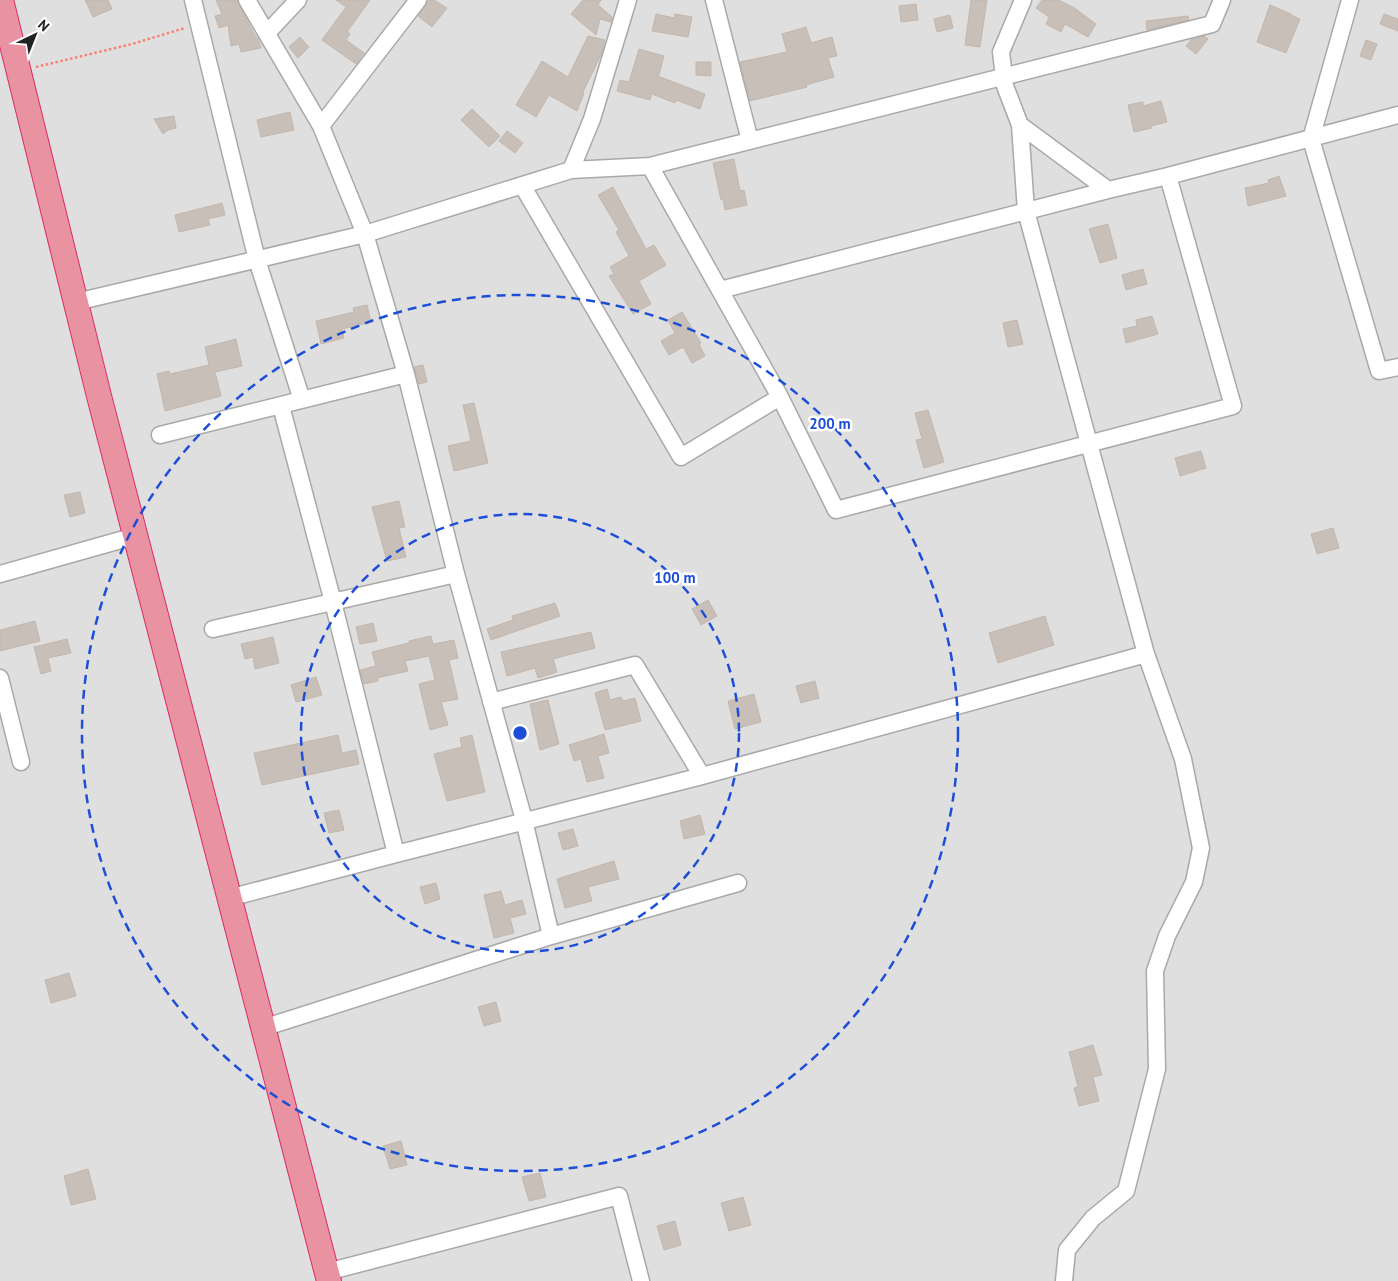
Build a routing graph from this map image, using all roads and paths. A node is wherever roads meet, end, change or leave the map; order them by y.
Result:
1 (1, 0) edge
2 (192, 0) edge
3 (248, 0) edge
4 (298, 0) edge
5 (418, 0) edge
6 (628, 0) edge
7 (714, 0) edge
8 (1023, 0) edge
9 (1222, 0) edge
10 (1350, 0) edge
11 (200, 24) junction
12 (267, 33) junction
13 (20, 71) junction
14 (1005, 78) junction
15 (1398, 115) edge
16 (1020, 125) junction
17 (321, 126) junction
18 (1311, 139) junction
19 (750, 141) junction
20 (650, 166) junction
21 (571, 170) junction
22 (1168, 176) junction
23 (522, 185) junction
24 (1108, 190) junction
25 (1026, 211) junction
26 (365, 234) junction
27 (257, 260) junction
28 (720, 290) junction
29 (76, 302) junction
30 (1398, 367) edge
31 (406, 374) junction
32 (780, 396) junction
33 (302, 400) junction
34 (281, 406) junction
35 (160, 435) dead end
36 (1089, 442) junction
37 (135, 536) junction
38 (0, 574) edge
39 (456, 574) junction
40 (333, 602) junction
41 (213, 629) dead end
42 (1146, 654) junction
43 (0, 678) edge
44 (491, 702) junction
45 (21, 762) dead end
46 (702, 776) junction
47 (524, 820) junction
48 (396, 854) junction
49 (738, 883) dead end
50 (229, 898) junction
51 (551, 936) junction
52 (263, 1028) junction
53 (328, 1276) edge
54 (641, 1281) edge
55 (1064, 1281) edge

1 - 13 highway
2 - 11 street
3 - 12 street
4 - 12 street
5 - 17 street
6 - 21 street
7 - 19 street
8 - 14 street
9 - 14 street
10 - 18 street
11 - 13 path
11 - 27 street
12 - 17 street
13 - 29 highway
14 - 16 street
14 - 19 street
15 - 18 street
16 - 24 street
16 - 25 street
17 - 26 street
18 - 22 street
18 - 30 street
19 - 20 street
20 - 21 street
20 - 28 street
21 - 23 street
22 - 24 street
22 - 36 street
23 - 26 street
23 - 32 street
24 - 25 street
25 - 28 street
25 - 36 street
26 - 27 street
26 - 31 street
27 - 29 street
27 - 33 street
28 - 32 street
29 - 37 highway
31 - 33 street
31 - 39 street
32 - 36 street
33 - 34 street
34 - 35 street
34 - 40 street
36 - 42 street
37 - 38 street
37 - 50 highway
39 - 40 street
39 - 44 street
40 - 41 street
40 - 48 street
42 - 46 street
42 - 55 street
43 - 45 street
44 - 46 street
44 - 47 street
46 - 47 street
47 - 48 street
47 - 51 street
48 - 50 street
49 - 51 street
50 - 52 highway
51 - 52 street
52 - 53 highway
53 - 54 street

